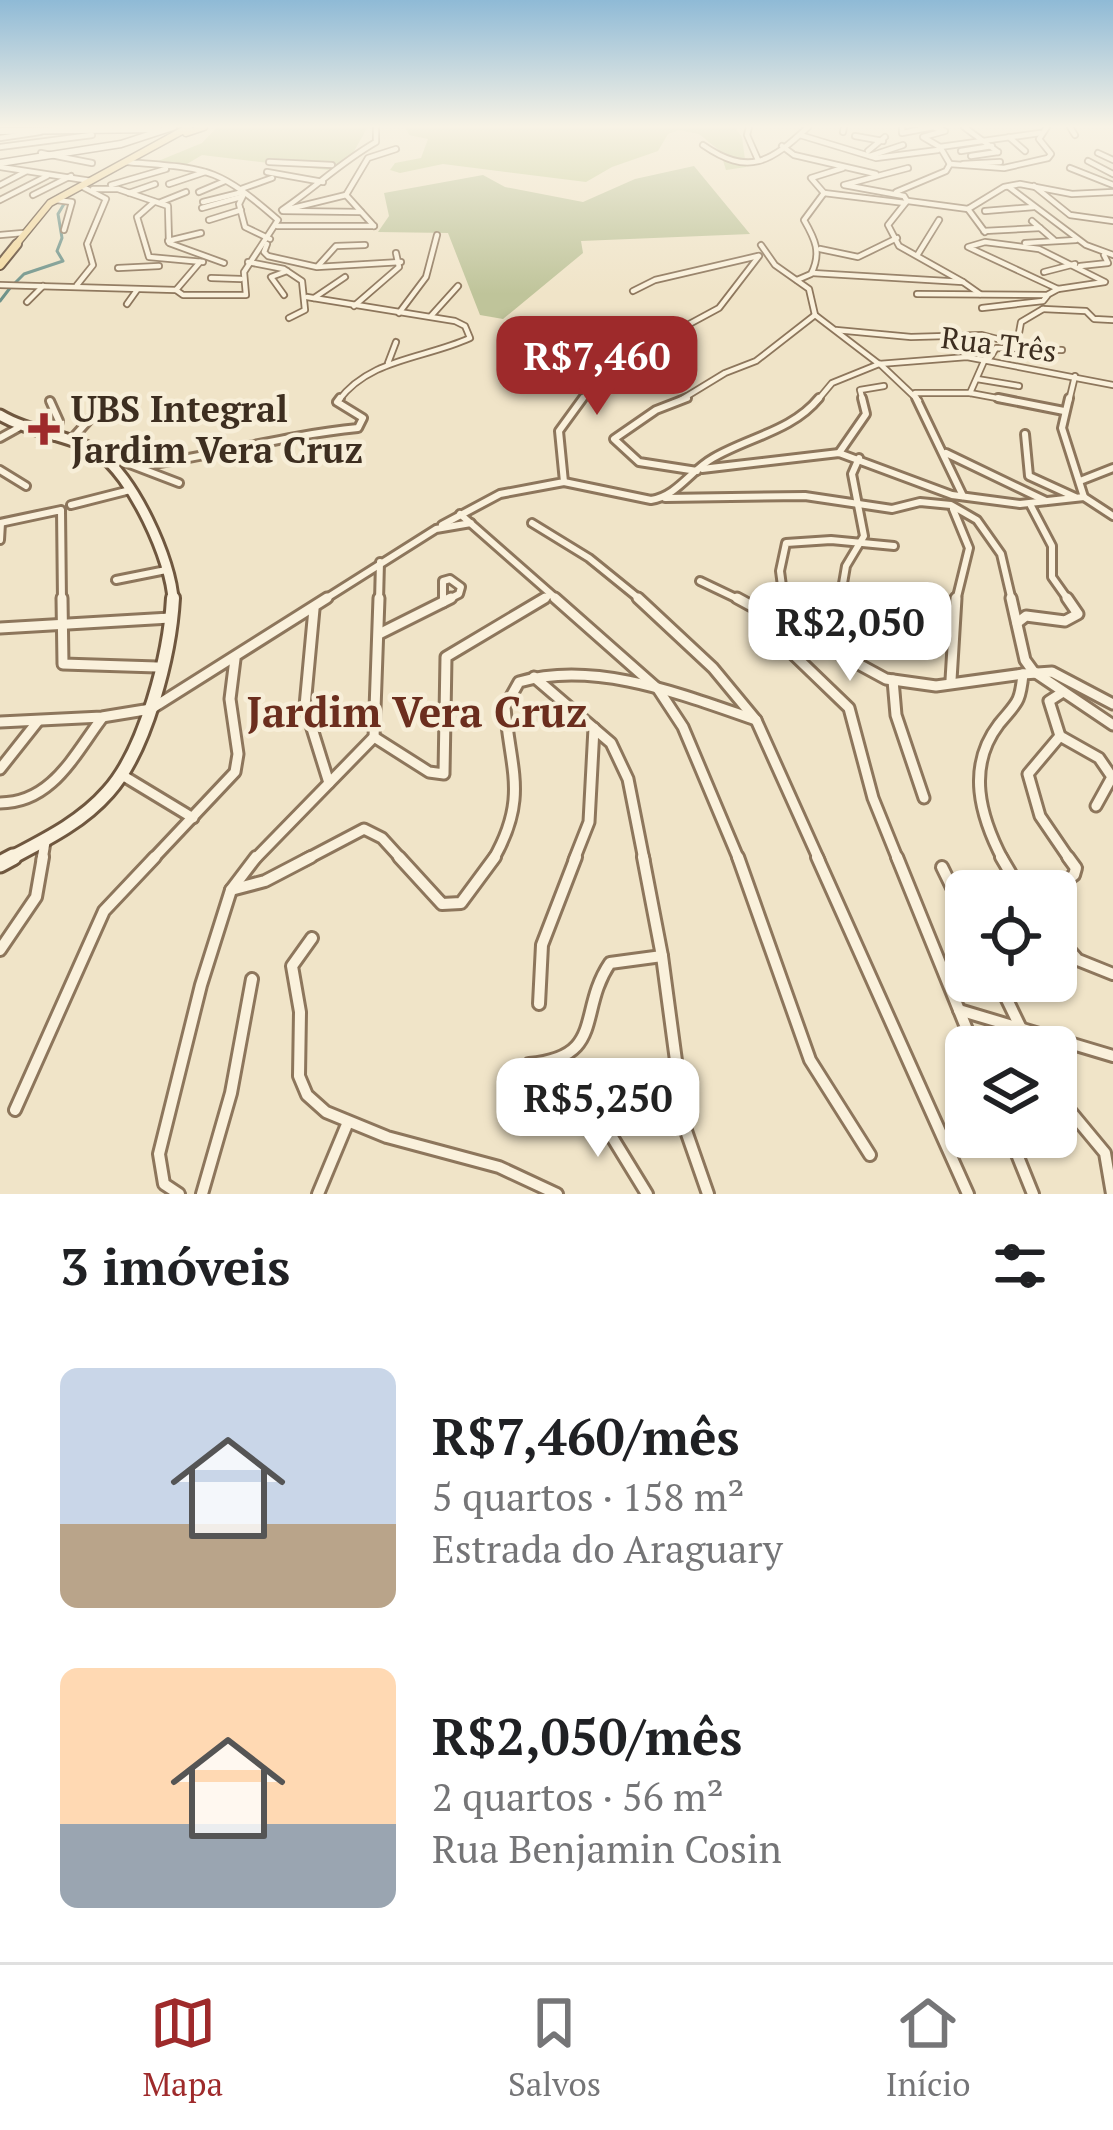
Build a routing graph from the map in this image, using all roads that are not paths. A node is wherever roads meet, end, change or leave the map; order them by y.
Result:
1 (34, 183) edge
2 (59, 183) edge
3 (87, 183) edge
4 (95, 183) edge
5 (118, 183) edge
6 (173, 183) edge
7 (221, 183) edge
8 (227, 183) edge
9 (258, 183) edge
10 (322, 183) edge
11 (355, 183) edge
12 (815, 183) edge
13 (851, 183) edge
14 (917, 183) edge
15 (155, 184) dead end
16 (169, 184) dead end
17 (1033, 184) junction
18 (92, 185) junction
19 (1008, 186) junction
20 (104, 187) junction
21 (1113, 189) edge
22 (186, 192) dead end
23 (200, 192) dead end
24 (896, 192) junction
25 (129, 193) junction
26 (824, 193) junction
27 (243, 194) junction
28 (33, 195) dead end
29 (346, 195) junction
30 (0, 200) edge
31 (55, 200) junction
32 (157, 202) junction
33 (906, 202) junction
34 (203, 205) dead end
35 (1074, 206) dead end
36 (1035, 207) junction
37 (968, 209) junction
38 (241, 210) junction
39 (282, 210) junction
40 (986, 211) dead end
41 (270, 212) junction
42 (361, 212) junction
43 (1076, 218) junction
44 (209, 220) dead end
45 (938, 220) dead end
46 (1032, 220) dead end
47 (1113, 221) edge
48 (278, 226) junction
49 (371, 227) junction
50 (1040, 228) junction
51 (64, 230) dead end
52 (984, 231) junction
53 (23, 232) junction
54 (201, 233) dead end
55 (436, 235) dead end
56 (1, 236) edge
57 (991, 239) junction
58 (1078, 240) junction
59 (168, 241) junction
60 (268, 241) junction
61 (898, 242) junction
62 (1056, 242) junction
63 (1012, 244) junction
64 (365, 245) junction
65 (761, 245) dead end
66 (356, 249) dead end
67 (820, 249) junction
68 (396, 253) dead end
69 (918, 254) junction
70 (1103, 254) junction
71 (1113, 255) edge
72 (762, 256) junction
73 (200, 262) junction
74 (401, 262) junction
75 (162, 264) junction
76 (245, 264) junction
77 (344, 264) junction
78 (357, 264) junction
79 (0, 265) edge
80 (1077, 265) junction
81 (317, 267) junction
82 (118, 268) dead end
83 (289, 270) junction
84 (1044, 272) dead end
85 (154, 273) dead end
86 (812, 273) junction
87 (345, 277) dead end
88 (211, 278) dead end
89 (241, 279) junction
90 (796, 280) junction
91 (963, 282) junction
92 (1109, 282) edge
93 (0, 285) edge
94 (44, 285) junction
95 (77, 285) junction
96 (458, 286) dead end
97 (138, 289) junction
98 (176, 290) junction
99 (1058, 290) junction
100 (633, 291) dead end
101 (917, 294) dead end
102 (980, 294) junction
103 (284, 295) dead end
104 (1047, 295) junction
105 (309, 298) junction
106 (27, 302) dead end
107 (127, 304) dead end
108 (1042, 305) junction
109 (355, 306) junction
110 (982, 308) dead end
111 (398, 314) junction
112 (815, 315) junction
113 (430, 317) junction
114 (289, 318) dead end
115 (1113, 320) edge
116 (834, 331) junction
117 (396, 342) dead end
118 (1016, 346) junction
119 (1062, 350) dead end
120 (987, 359) junction
121 (388, 364) junction
122 (879, 364) junction
123 (1075, 376) junction
124 (976, 379) junction
125 (1113, 385) edge
126 (884, 386) dead end
127 (1019, 386) dead end
128 (915, 393) junction
129 (970, 393) junction
130 (50, 401) dead end
131 (97, 411) dead end
132 (1064, 411) junction
133 (0, 415) edge
134 (18, 428) junction
135 (1025, 434) dead end
136 (3, 437) edge
137 (55, 437) junction
138 (70, 441) junction
139 (0, 449) edge
140 (98, 452) junction
141 (944, 452) junction
142 (839, 454) junction
143 (859, 458) junction
144 (141, 466) junction
145 (1113, 467) edge
146 (0, 470) edge
147 (701, 470) junction
148 (1080, 481) junction
149 (565, 482) junction
150 (179, 484) dead end
151 (26, 486) dead end
152 (130, 490) junction
153 (963, 496) junction
154 (665, 498) junction
155 (1082, 498) junction
156 (951, 500) junction
157 (1048, 502) junction
158 (71, 505) dead end
159 (1030, 505) junction
160 (857, 507) junction
161 (460, 514) junction
162 (1113, 516) edge
163 (1, 523) edge
164 (470, 523) junction
165 (532, 523) dead end
166 (436, 529) junction
167 (0, 540) edge
168 (862, 541) junction
169 (894, 546) dead end
170 (380, 562) junction
171 (166, 570) junction
172 (116, 580) dead end
173 (700, 581) dead end
174 (550, 595) junction
175 (443, 603) dead end
176 (840, 603) dead end
177 (314, 610) junction
178 (170, 618) junction
179 (780, 620) junction
180 (60, 623) junction
181 (1016, 625) junction
182 (0, 628) edge
183 (379, 634) junction
184 (235, 659) junction
185 (158, 667) junction
186 (1028, 672) junction
187 (533, 676) junction
188 (893, 680) junction
189 (951, 680) junction
190 (658, 689) junction
191 (1064, 692) junction
192 (1113, 704) edge
193 (151, 709) junction
194 (102, 717) junction
195 (755, 719) junction
196 (38, 720) junction
197 (0, 722) edge
198 (1113, 725) edge
199 (595, 728) junction
200 (1060, 736) junction
201 (374, 737) junction
202 (0, 769) edge
203 (122, 776) junction
204 (1112, 778) edge
205 (329, 783) junction
206 (924, 798) dead end
207 (0, 803) edge
208 (1096, 806) dead end
209 (193, 818) junction
210 (45, 842) junction
211 (0, 864) edge
212 (942, 867) dead end
213 (1008, 870) edge
214 (1075, 870) edge
215 (945, 873) edge
216 (231, 890) junction
217 (312, 938) dead end
218 (0, 950) edge
219 (662, 956) junction
220 (1077, 959) edge
221 (1113, 974) edge
222 (252, 979) dead end
223 (539, 1004) dead end
224 (958, 1010) junction
225 (965, 1026) edge
226 (1011, 1026) edge
227 (1077, 1045) edge
228 (1113, 1056) edge
229 (529, 1064) dead end
230 (590, 1101) dead end
231 (15, 1110) dead end
232 (1077, 1118) edge
233 (348, 1122) junction
234 (1109, 1154) edge
235 (870, 1155) dead end
236 (1018, 1158) edge
237 (178, 1194) edge
238 (202, 1194) edge
239 (317, 1194) edge
240 (557, 1194) edge
241 (646, 1194) edge
242 (708, 1194) edge
243 (968, 1194) edge
244 (1033, 1194) edge
245 (1112, 1194) edge

1 - 30 street
2 - 28 street
3 - 18 street
4 - 18 main road
5 - 20 street
6 - 16 street
7 - 23 street
8 - 27 street
9 - 27 street
10 - 39 street
11 - 29 street
12 - 26 street
13 - 24 street
14 - 24 street
15 - 25 street
17 - 19 street
17 - 21 street
17 - 43 street
18 - 20 street
18 - 31 main road
18 - 95 street
19 - 36 street
19 - 37 street
20 - 25 street
22 - 32 street
24 - 33 street
25 - 32 street
26 - 33 street
26 - 67 street
27 - 34 street
27 - 38 street
27 - 41 street
29 - 39 street
29 - 42 street
31 - 51 street
31 - 53 main road
32 - 59 street
32 - 75 street
33 - 37 street
33 - 61 street
35 - 43 street
36 - 40 street
36 - 58 street
37 - 52 street
38 - 44 street
38 - 60 street
39 - 41 street
39 - 42 street
41 - 48 street
42 - 49 street
43 - 47 street
45 - 69 street
46 - 50 street
48 - 49 street
48 - 60 street
49 - 64 street
50 - 52 street
50 - 62 street
52 - 57 street
53 - 56 street
53 - 79 main road
54 - 59 street
55 - 111 street
57 - 63 street
57 - 99 street
58 - 62 street
58 - 70 street
59 - 73 street
60 - 76 street
60 - 81 street
61 - 67 street
61 - 69 street
62 - 63 street
63 - 80 street
64 - 78 street
64 - 81 street
65 - 72 street
66 - 77 street
67 - 86 street
68 - 74 street
69 - 91 street
70 - 71 street
70 - 80 street
72 - 90 street
72 - 100 street
72 - 149 street
73 - 75 street
73 - 98 street
74 - 78 street
74 - 109 street
75 - 82 street
75 - 85 street
76 - 83 street
76 - 89 street
77 - 78 street
77 - 81 street
80 - 84 street
80 - 92 street
83 - 103 street
83 - 105 street
86 - 90 street
86 - 91 street
87 - 105 street
88 - 89 street
89 - 98 street
90 - 112 street
91 - 102 street
92 - 99 street
93 - 94 street
94 - 95 street
94 - 106 street
95 - 97 street
96 - 113 street
97 - 98 street
97 - 107 street
99 - 104 street
101 - 102 street
102 - 104 street
104 - 108 street
105 - 109 street
105 - 114 street
108 - 110 street
108 - 115 street
108 - 118 street
109 - 111 street
111 - 113 street
112 - 116 street
112 - 147 street
113 - 121 street
116 - 118 street
116 - 122 street
117 - 121 street
118 - 119 street
118 - 120 street
120 - 122 street, Rua Três
120 - 123 street, Rua Três
120 - 124 street
121 - 144 street
122 - 128 street
122 - 147 street
123 - 125 street, Rua Três
123 - 132 street
124 - 127 street
124 - 129 street
126 - 142 street
128 - 129 street
128 - 141 street
129 - 132 street
130 - 137 street
131 - 138 street
132 - 148 street
133 - 134 street
134 - 136 street
134 - 137 street
135 - 155 street
136 - 139 street
137 - 138 street
138 - 140 street
140 - 144 street
140 - 152 street
141 - 153 street
141 - 157 street
142 - 143 street
142 - 147 street
143 - 156 street
143 - 160 street
144 - 150 street
145 - 148 street
146 - 151 street
147 - 154 street
148 - 155 street
149 - 154 street
149 - 161 street
152 - 158 street
152 - 171 street
153 - 156 street
153 - 159 street
154 - 160 street
155 - 157 street
155 - 162 street
156 - 160 street
156 - 181 street
156 - 189 street
157 - 159 street
159 - 181 street
160 - 168 street
161 - 164 street
161 - 166 street
163 - 167 street
163 - 180 street
164 - 166 street
164 - 174 street
165 - 195 street
166 - 170 street
168 - 169 street
168 - 176 street
168 - 179 street
170 - 177 street
170 - 183 street
171 - 172 street
171 - 178 street
173 - 179 street
174 - 190 street
174 - 201 street
175 - 183 street
177 - 184 street
177 - 205 street
178 - 180 street
178 - 185 street
179 - 188 street
179 - 224 street
180 - 182 street
180 - 185 street
181 - 186 street
183 - 201 street
184 - 193 street
184 - 209 street
185 - 193 street
186 - 189 street
186 - 191 street
186 - 192 street
186 - 213 street
187 - 190 street
187 - 199 street
187 - 216 street
188 - 189 street
188 - 206 street
190 - 195 street
190 - 235 street
191 - 198 street
191 - 200 street
193 - 194 street
193 - 203 street
194 - 196 street
194 - 207 street
195 - 243 street
196 - 197 street
196 - 202 street
199 - 219 street
199 - 223 street
200 - 204 street
200 - 214 street
201 - 205 street
203 - 209 street
203 - 210 street
204 - 208 street
205 - 216 street
209 - 231 street
210 - 211 street
210 - 218 street
212 - 215 street
216 - 237 street
217 - 233 street
219 - 229 street
219 - 242 street
220 - 221 street
222 - 238 street
224 - 225 street
224 - 226 street
227 - 228 street
230 - 241 street
232 - 234 street
233 - 239 street
233 - 240 street
234 - 245 street
236 - 244 street

